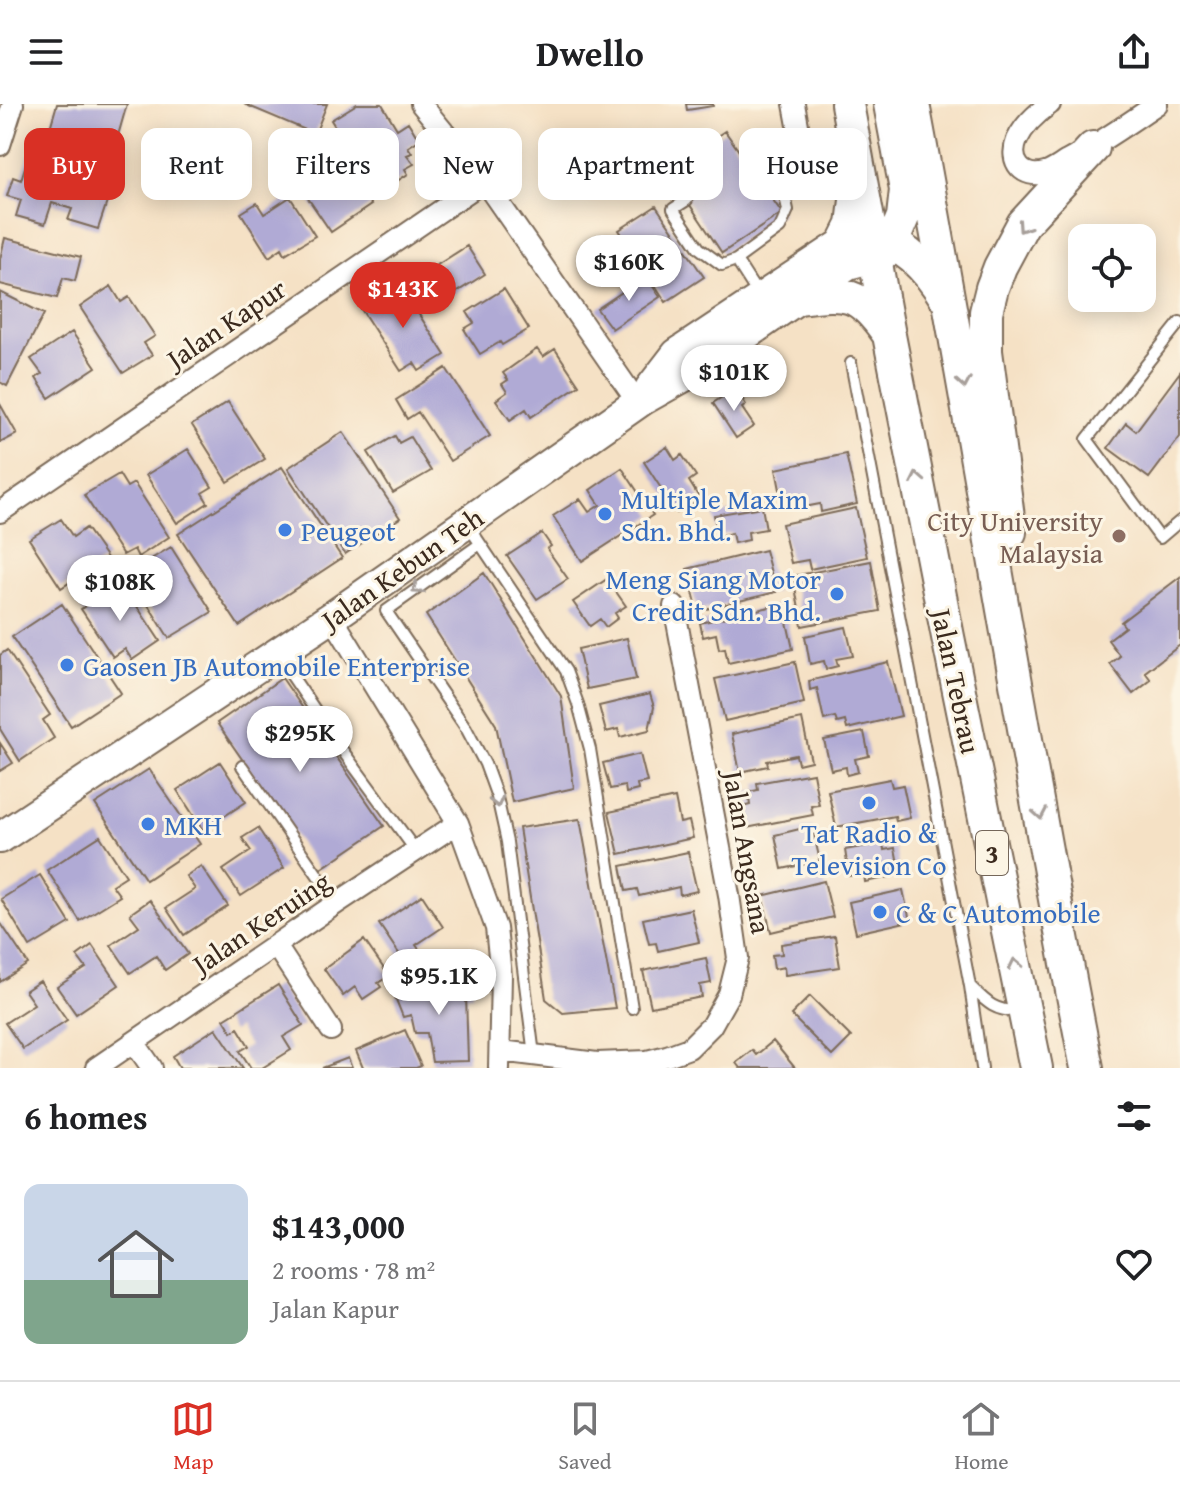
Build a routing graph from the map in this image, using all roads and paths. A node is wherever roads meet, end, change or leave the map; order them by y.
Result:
1 (13, 104) edge
2 (421, 104) edge
3 (794, 104) edge
4 (847, 104) edge
5 (890, 104) edge
6 (913, 104) edge
7 (1050, 104) edge
8 (1157, 104) edge
9 (441, 128) edge
10 (798, 128) edge
11 (851, 128) edge
12 (0, 145) edge
13 (1093, 148) junction
14 (456, 200) edge
15 (497, 200) edge
16 (687, 200) dead end
17 (786, 200) edge
18 (864, 200) edge
19 (871, 245) junction
20 (736, 260) junction
21 (760, 297) junction
22 (799, 298) junction
23 (951, 306) junction
24 (1180, 322) edge
25 (889, 335) junction
26 (851, 363) dead end
27 (640, 401) junction
28 (0, 512) edge
29 (1180, 521) edge
30 (473, 534) junction
31 (674, 606) dead end
32 (332, 617) junction
33 (277, 654) junction
34 (1027, 737) junction
35 (242, 766) dead end
36 (458, 823) junction
37 (0, 838) edge
38 (416, 851) junction
39 (337, 903) junction
40 (276, 946) junction
41 (970, 986) junction
42 (632, 1008) dead end
43 (1025, 1011) junction
44 (331, 1030) dead end
45 (134, 1042) junction
46 (534, 1055) junction
47 (500, 1059) edge
48 (96, 1068) edge
49 (152, 1068) edge
50 (982, 1068) edge
51 (1036, 1068) edge
52 (1087, 1068) edge

1 - 12 street
2 - 9 street
3 - 10 street
4 - 11 highway, Jalan Tebrau / 3
5 - 19 highway
6 - 23 highway, Jalan Tebrau / 3
7 - 13 street
8 - 13 street
13 -> 34 highway
14 - 28 street, Jalan Kapur
15 - 27 street
16 - 20 lane
17 - 20 lane
18 - 19 highway, Jalan Tebrau / 3
19 - 21 main road, Jalan Kebun Teh
19 - 22 main road, Jalan Kebun Teh
19 - 23 highway
19 - 25 highway, Jalan Tebrau / 3
20 - 21 lane
21 - 27 main road, Jalan Kebun Teh
22 - 25 highway
22 - 27 main road, Jalan Kebun Teh
23 -> 34 highway, Jalan Tebrau / 3
24 - 29 lane
43 -> 25 highway, Jalan Tebrau / 3
26 - 41 lane
27 - 30 main road, Jalan Kebun Teh
30 - 32 main road, Jalan Kebun Teh
30 - 42 lane
30 -> 46 lane
31 - 46 street, Jalan Angsana
32 - 33 main road, Jalan Kebun Teh
32 - 36 street
33 - 37 main road, Jalan Kebun Teh
33 - 38 lane
34 -> 52 highway, Jalan Tebrau / 3
35 - 39 lane
36 - 38 street, Jalan Keruing
36 - 47 street
38 - 39 street, Jalan Keruing
39 - 40 street, Jalan Keruing
40 - 44 street
40 - 45 street, Jalan Keruing
41 - 43 lane
41 - 50 lane
43 - 51 highway, Jalan Tebrau / 3
45 - 48 street, Jalan Keruing
45 - 49 street
46 - 47 street, Jalan Angsana

